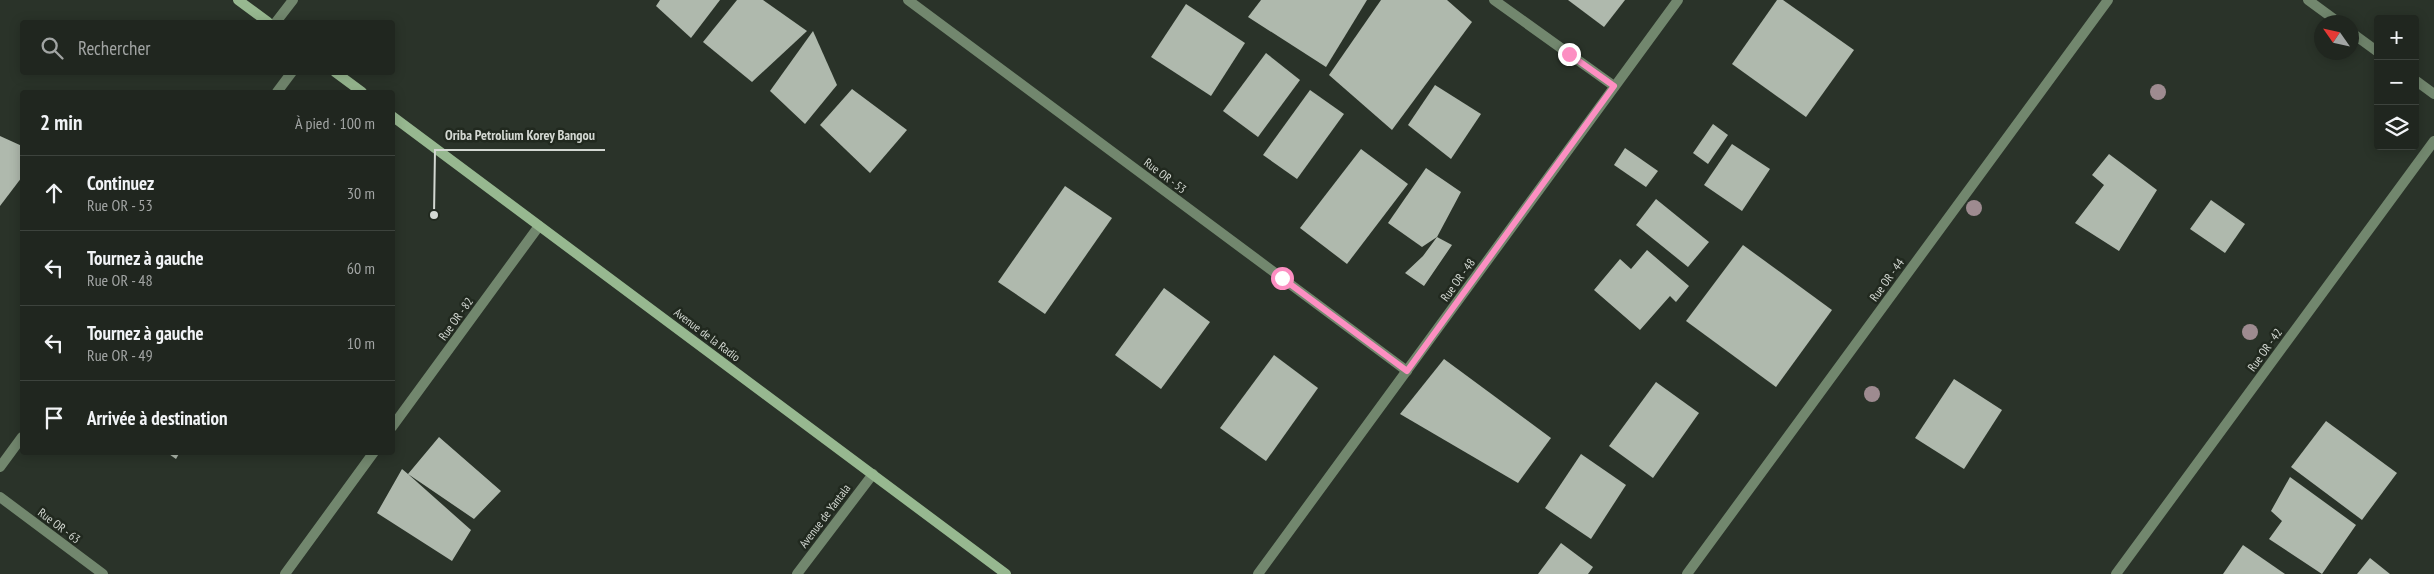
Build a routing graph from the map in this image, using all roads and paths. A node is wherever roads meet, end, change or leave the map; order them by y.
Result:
1 (238, 0) edge
2 (293, 0) edge
3 (908, 0) edge
4 (1494, 0) edge
5 (1678, 0) edge
6 (2108, 0) edge
7 (2308, 0) edge
8 (2328, 15) edge
9 (265, 20) edge
10 (278, 20) edge
11 (2359, 37) edge
12 (2374, 49) edge
13 (290, 75) edge
14 (339, 75) edge
15 (2419, 83) edge
16 (1614, 86) junction
17 (279, 90) edge
18 (359, 90) edge
19 (2434, 94) edge
20 (395, 118) edge
21 (2434, 141) edge
22 (540, 226) junction
23 (1407, 371) junction
24 (395, 423) edge
25 (20, 440) edge
26 (372, 455) edge
27 (0, 467) edge
28 (873, 474) junction
29 (0, 497) edge
30 (103, 574) edge
31 (285, 574) edge
32 (798, 574) edge
33 (1006, 574) edge
34 (1258, 574) edge
35 (1687, 574) edge
36 (2116, 574) edge

1 - 9 street
2 - 10 street
3 - 23 street, Rue OR - 53
4 - 16 street
5 - 16 street, Rue OR - 48
6 - 35 street, Rue OR - 44
7 - 8 street
11 - 12 street
13 - 17 street
14 - 18 street
15 - 19 street
16 - 23 street, Rue OR - 48
20 - 22 street, Avenue de la Radio
21 - 36 street, Rue OR - 42
22 - 24 street, Rue OR - 82
22 - 28 street, Avenue de la Radio
23 - 34 street, Rue OR - 48
25 - 27 street
26 - 31 street
28 - 32 street, Avenue de Yantala
28 - 33 street, Avenue de la Radio
29 - 30 street, Rue OR - 63

